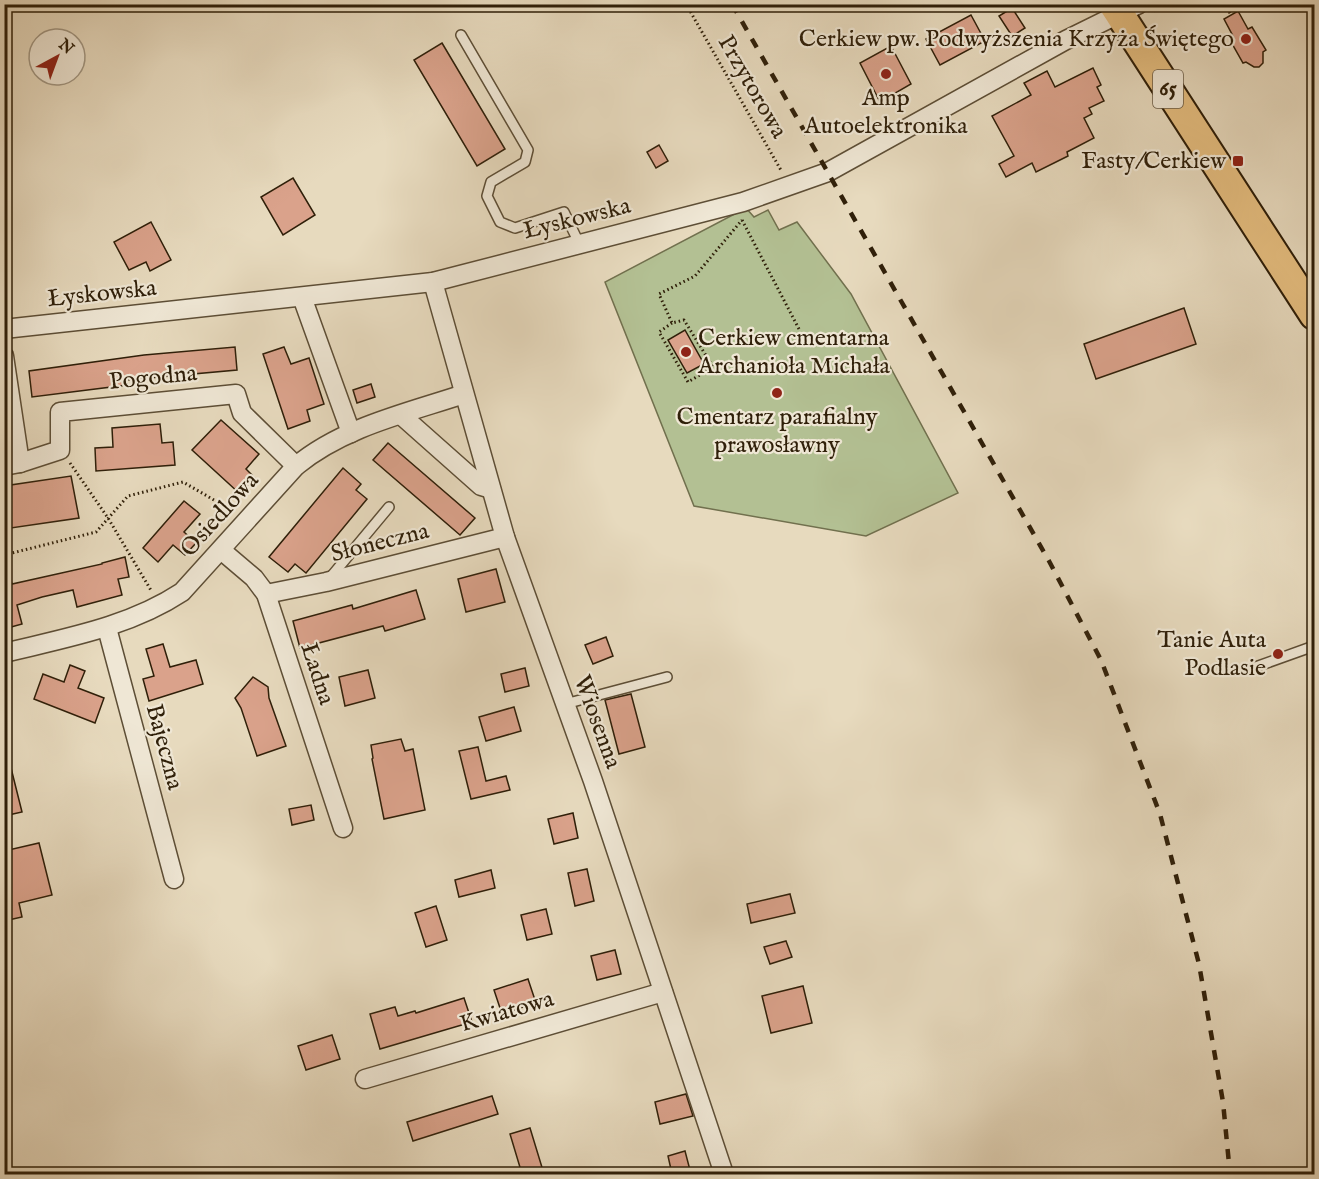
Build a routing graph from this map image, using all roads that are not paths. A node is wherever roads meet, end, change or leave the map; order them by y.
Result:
1 (1124, 8) edge
2 (461, 35) dead end
3 (579, 243) junction
4 (433, 282) junction
5 (302, 297) junction
6 (1314, 315) edge
7 (4, 329) edge
8 (4, 356) edge
9 (464, 394) junction
10 (401, 415) junction
11 (351, 433) junction
12 (12, 465) edge
13 (296, 466) junction
14 (492, 489) junction
15 (389, 507) dead end
16 (506, 537) junction
17 (221, 550) junction
18 (326, 582) junction
19 (266, 594) junction
20 (107, 628) junction
21 (1314, 646) edge
22 (4, 653) edge
23 (1250, 669) dead end
24 (668, 677) dead end
25 (565, 704) junction
26 (343, 828) dead end
27 (174, 879) dead end
28 (663, 992) junction
29 (365, 1079) dead end
30 (724, 1174) edge

1 - 3 street, Łyskowska
1 - 6 main road, 65
2 - 3 lane
3 - 4 street, Łyskowska
4 - 5 street, Łyskowska
4 - 9 street, Wiosenna
5 - 7 street, Łyskowska
5 - 11 street
8 - 12 street
9 - 10 street, Osiedlowa
9 - 14 street, Wiosenna
10 - 11 street, Osiedlowa
10 - 14 street
11 - 13 street, Osiedlowa
12 - 13 street, Pogodna
13 - 17 street, Osiedlowa
14 - 16 street, Wiosenna
15 - 18 lane
16 - 18 street, Słoneczna
16 - 25 street, Wiosenna
17 - 19 street, Ładna
17 - 20 street, Osiedlowa
18 - 19 street, Słoneczna
19 - 26 street, Ładna
20 - 22 street, Osiedlowa
20 - 27 street, Bajeczna
21 - 23 lane
24 - 25 lane
25 - 28 street, Wiosenna
28 - 29 street, Kwiatowa
28 - 30 street, Wiosenna

